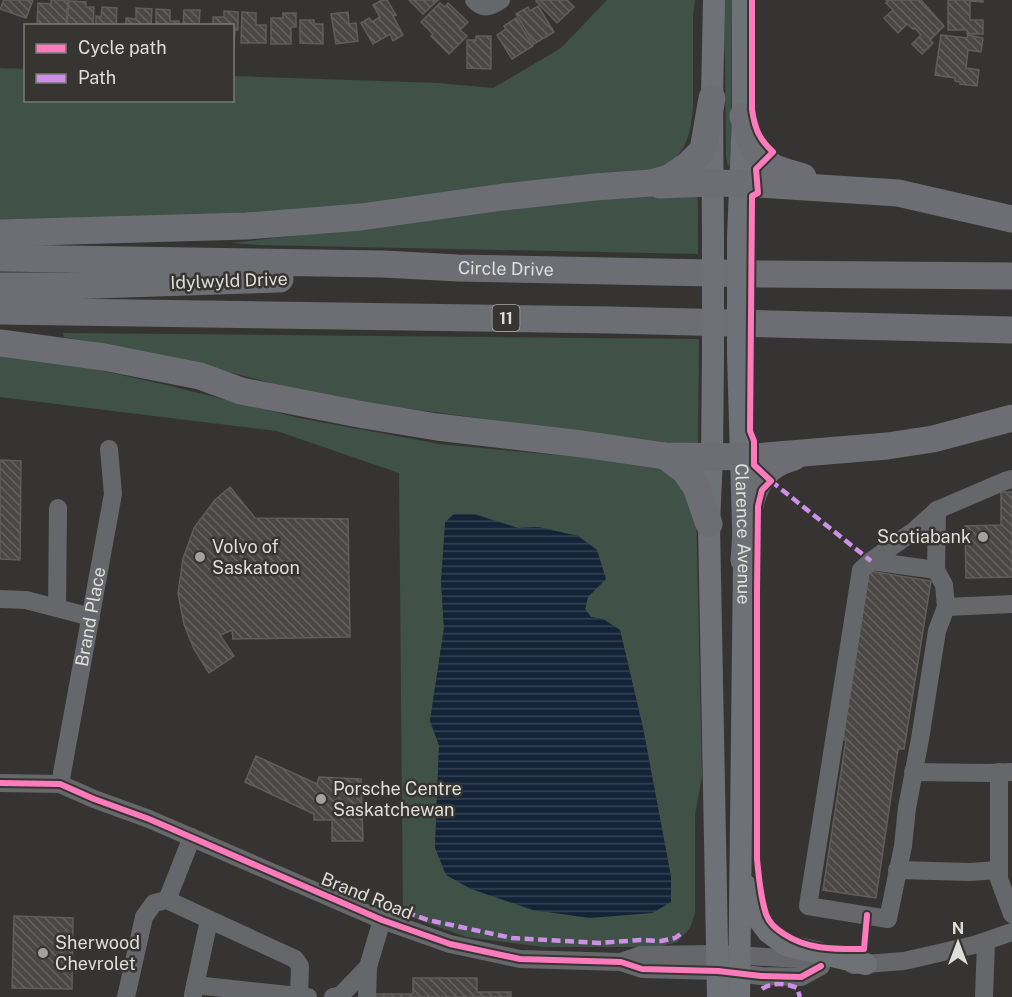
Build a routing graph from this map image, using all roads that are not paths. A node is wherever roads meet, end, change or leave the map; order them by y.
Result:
1 (474, 0) edge
2 (501, 0) edge
3 (714, 0) edge
4 (743, 0) edge
5 (712, 98) junction
6 (743, 116) junction
7 (712, 183) junction
8 (740, 184) junction
9 (595, 187) junction
10 (850, 191) junction
11 (1012, 219) edge
12 (0, 233) edge
13 (0, 258) edge
14 (458, 268) junction
15 (1012, 276) edge
16 (0, 286) edge
17 (0, 311) edge
18 (1012, 330) edge
19 (0, 343) edge
20 (1012, 418) edge
21 (109, 449) dead end
22 (806, 453) junction
23 (665, 456) junction
24 (712, 456) junction
25 (741, 457) junction
26 (1012, 479) edge
27 (58, 508) dead end
28 (937, 510) junction
29 (709, 524) junction
30 (744, 560) junction
31 (871, 561) junction
32 (936, 570) junction
33 (0, 599) edge
34 (1012, 604) edge
35 (57, 608) junction
36 (946, 608) junction
37 (91, 617) junction
38 (913, 772) junction
39 (1005, 772) edge
40 (0, 783) edge
41 (60, 784) junction
42 (192, 837) junction
43 (739, 870) junction
44 (897, 870) junction
45 (999, 870) junction
46 (167, 900) junction
47 (1012, 914) edge
48 (208, 920) junction
49 (382, 920) junction
50 (1012, 932) edge
51 (986, 942) junction
52 (728, 963) junction
53 (866, 964) junction
54 (368, 967) junction
55 (193, 991) edge
56 (126, 997) edge
57 (304, 997) edge
58 (333, 997) edge
59 (367, 997) edge
60 (718, 997) edge
61 (738, 997) edge
62 (984, 997) edge

1 - 2 street
3 - 5 main road, Clarence Avenue
4 - 6 main road, Clarence Avenue
5 - 7 main road, Clarence Avenue
5 - 9 highway
6 - 8 main road, Clarence Avenue
6 - 10 highway
7 - 8 highway
7 - 9 highway
7 - 24 main road, Clarence Avenue, bridge
8 - 10 highway
8 - 25 main road, Clarence Avenue, bridge
9 - 12 highway
10 - 11 highway
13 - 14 highway, Circle Drive
14 - 15 highway, Circle Drive
14 - 16 highway, Idylwyld Drive
17 - 18 highway, 11
19 - 23 highway
20 - 22 highway
21 - 37 street, Brand Place
22 - 25 highway
22 - 30 highway
23 - 24 highway
23 - 29 highway
24 - 25 highway
24 - 29 main road, Clarence Avenue
25 - 30 main road, Clarence Avenue
26 - 28 street
27 - 35 street
28 - 31 street
28 - 32 street
29 - 52 main road, Clarence Avenue
30 - 43 main road, Clarence Avenue
31 - 32 street
31 - 44 street
32 - 36 street
33 - 35 street
34 - 36 street
35 - 37 street
36 - 38 street
37 - 41 street, Brand Place
38 - 39 street
38 - 44 street
39 - 45 street
40 - 41 street, Brand Road
41 - 42 street, Brand Road
42 - 46 street
42 - 49 street, Brand Road
43 - 52 main road, Clarence Avenue
43 - 53 main road
44 - 45 street
45 - 47 street
46 - 48 street
46 - 56 street
48 - 55 street
48 - 57 street
49 - 52 street, Brand Road
49 - 54 street
50 - 51 street, Brand Road
51 - 53 street, Brand Road
51 - 62 street
52 - 53 street, Brand Road
52 - 60 main road, Clarence Avenue
52 - 61 main road, Clarence Avenue
54 - 58 street
54 - 59 street
55 - 57 street

